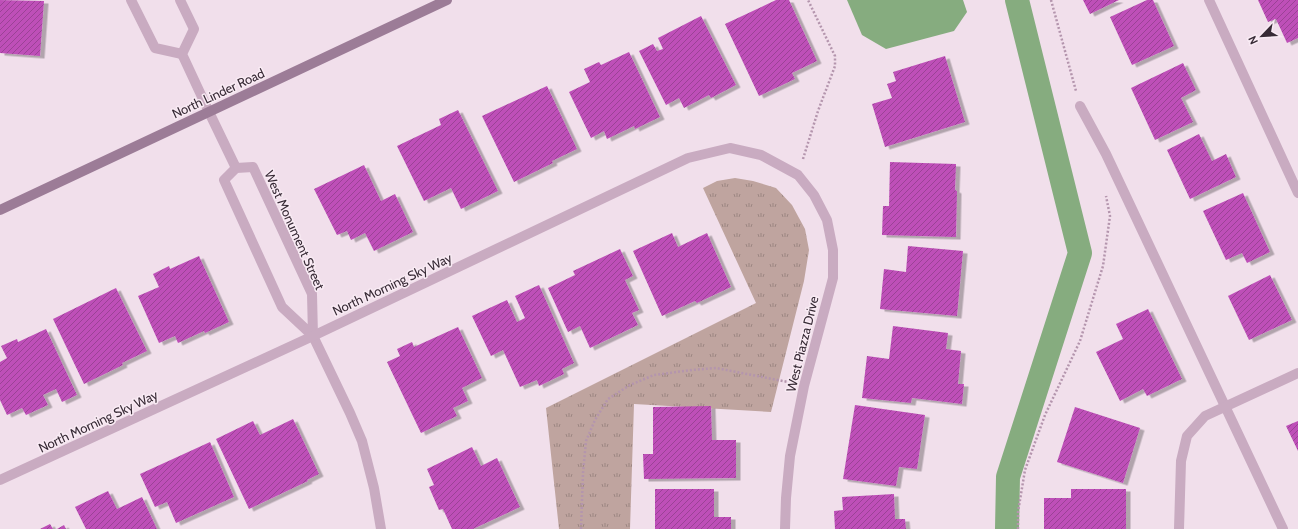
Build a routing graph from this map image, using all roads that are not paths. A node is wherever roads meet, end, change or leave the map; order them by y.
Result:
1 (132, 0) edge
2 (180, 0) edge
3 (447, 0) edge
4 (1209, 0) edge
5 (182, 54) junction
6 (1080, 106) road end
7 (209, 112) junction
8 (236, 168) junction
9 (798, 175) joint
10 (1298, 193) edge
11 (0, 210) edge
12 (313, 336) junction
13 (1298, 373) edge
14 (1226, 407) junction
15 (0, 480) edge
16 (381, 529) edge
17 (785, 529) edge
18 (1179, 529) edge
19 (1283, 529) edge

1 - 5 street
2 - 5 street
3 - 7 main road, North Linder Road
4 - 10 street
5 - 7 street
6 - 14 street
7 - 8 street
7 - 11 main road, North Linder Road
8 - 12 street
8 - 12 street, West Monument Street
9 - 12 street, North Morning Sky Way
9 - 17 street, West Piazza Drive
12 - 15 street, North Morning Sky Way
12 - 16 street
13 - 14 street
14 - 18 street
14 - 19 street

